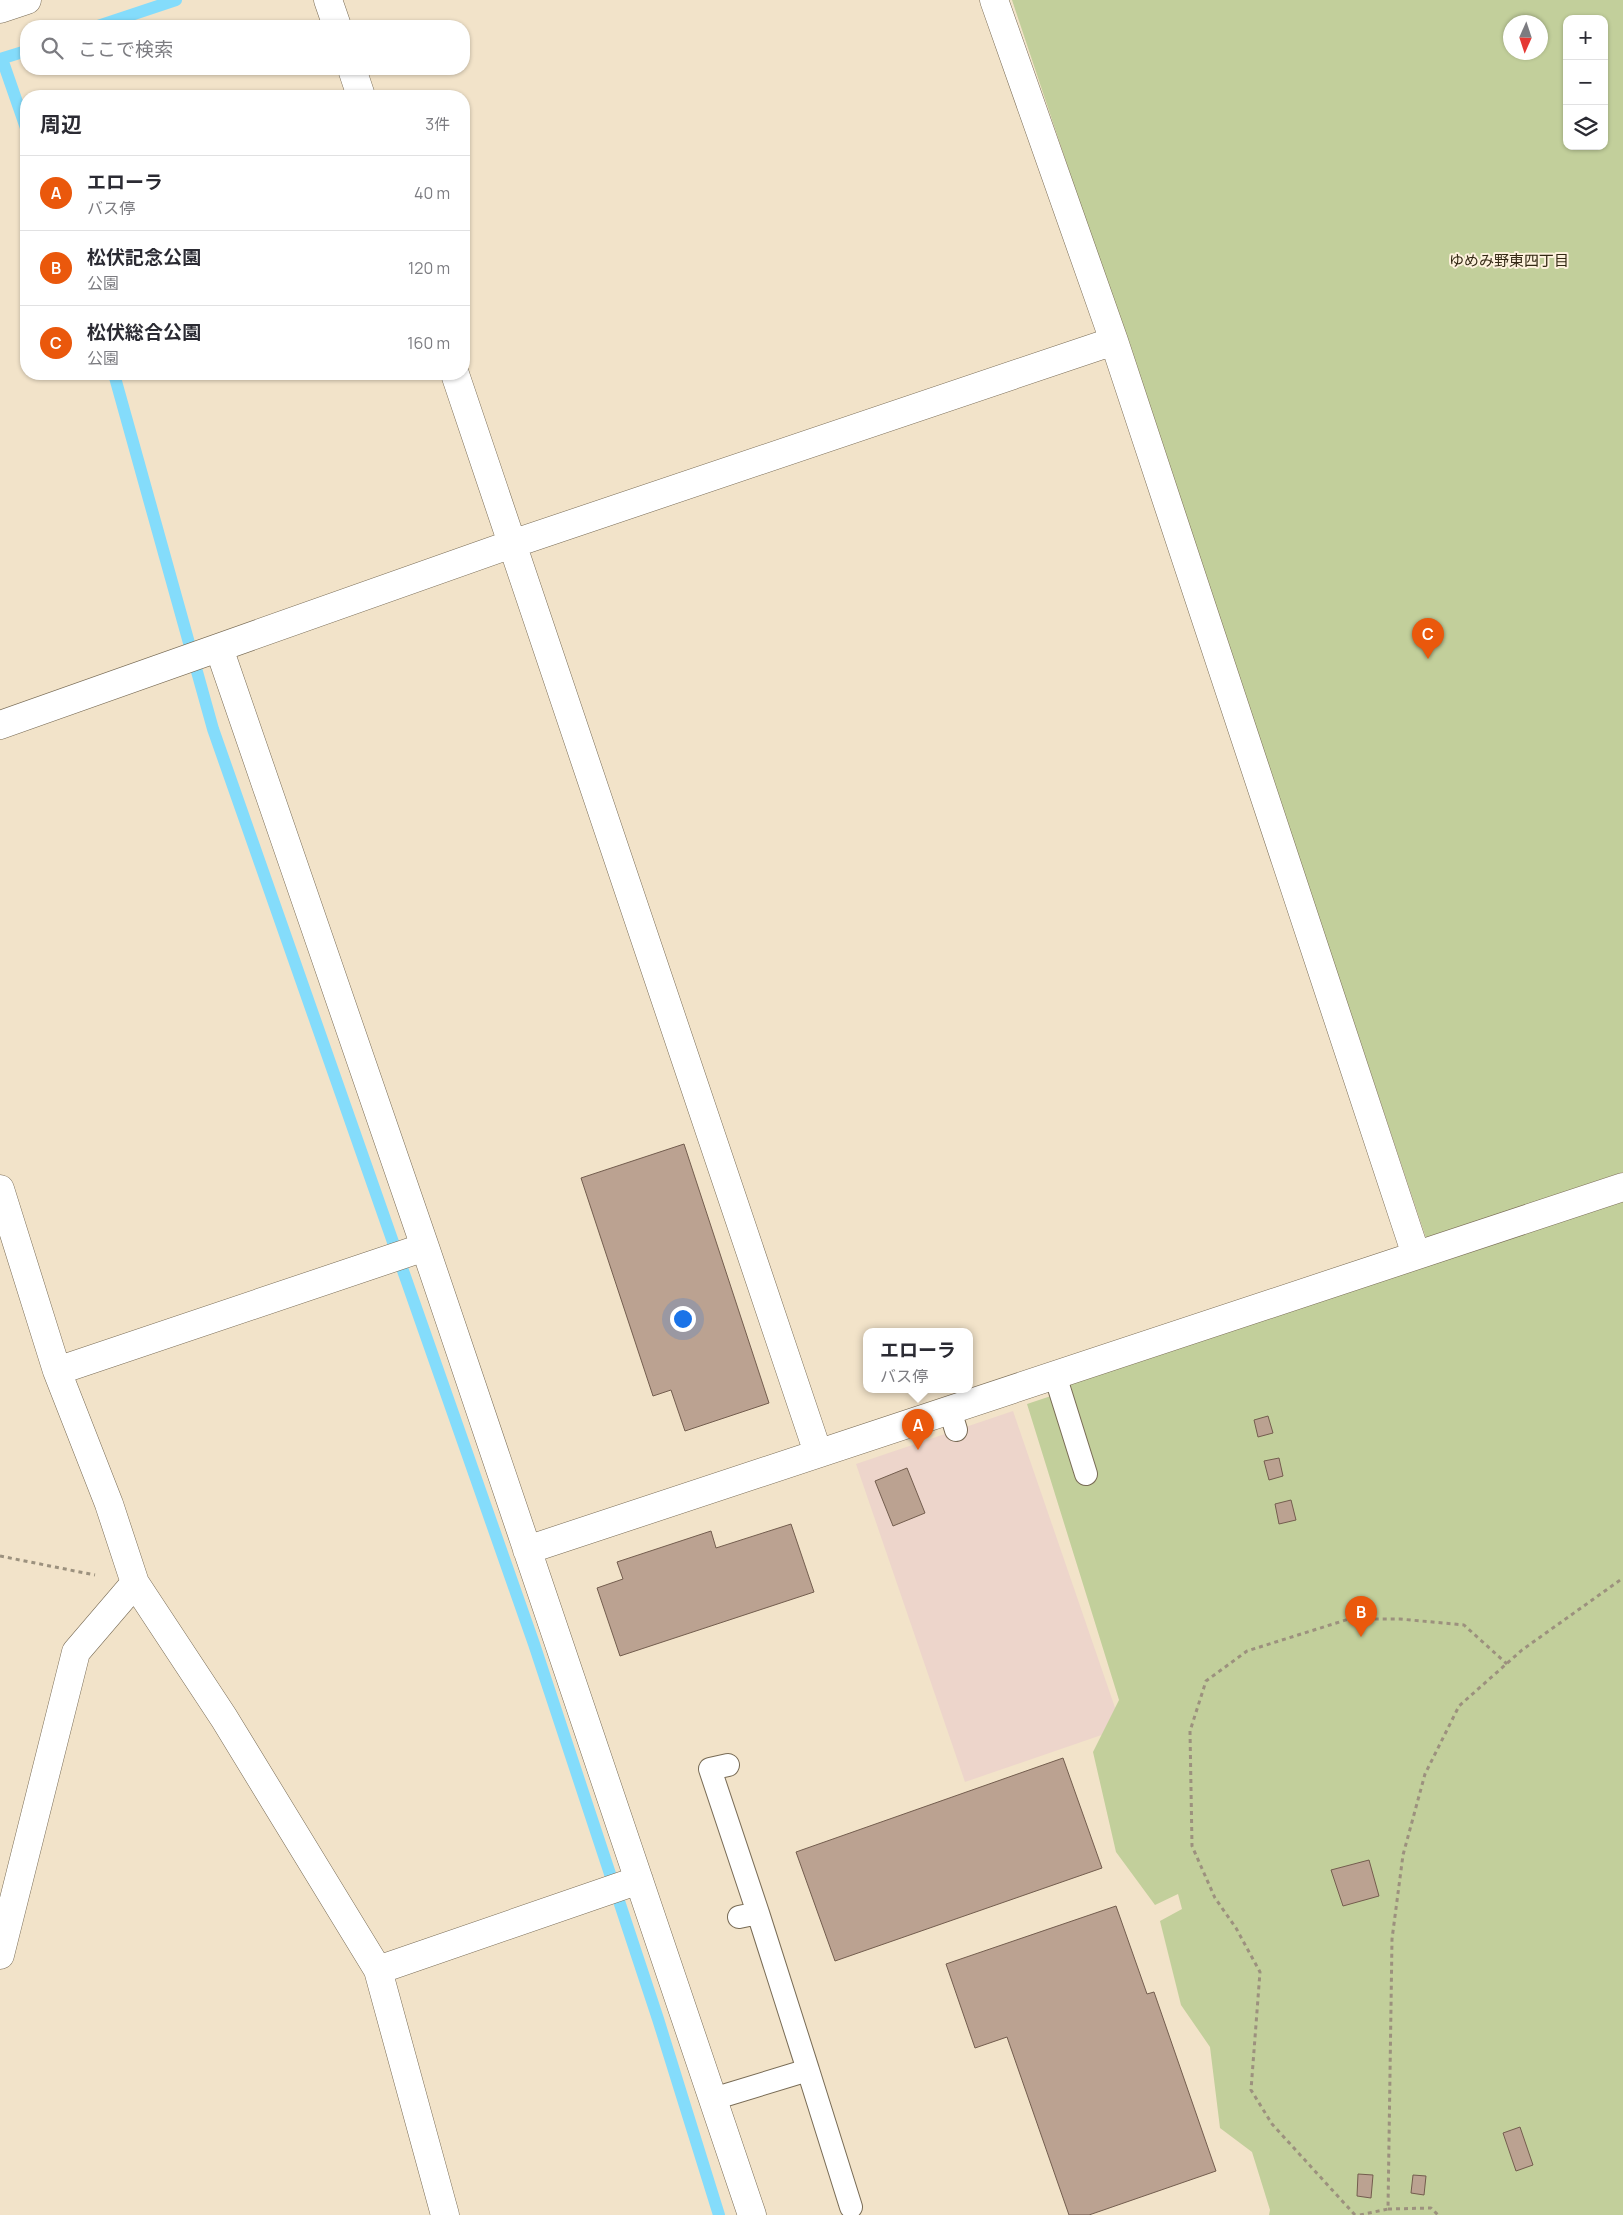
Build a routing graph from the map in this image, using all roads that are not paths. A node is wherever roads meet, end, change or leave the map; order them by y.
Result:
1 (27, 0) edge
2 (328, 0) edge
3 (994, 0) edge
4 (0, 9) edge
5 (335, 20) edge
6 (354, 75) edge
7 (359, 90) edge
8 (1114, 341) junction
9 (457, 380) edge
10 (512, 544) junction
11 (219, 648) junction
12 (0, 725) edge
13 (1623, 1187) edge
14 (0, 1190) edge
15 (425, 1247) junction
16 (1416, 1255) junction
17 (57, 1371) junction
18 (1055, 1375) junction
19 (818, 1454) junction
20 (1086, 1474) dead end
21 (527, 1550) junction
22 (135, 1584) junction
23 (728, 1765) dead end
24 (639, 1880) junction
25 (0, 1955) edge
26 (378, 1970) junction
27 (808, 2070) junction
28 (713, 2099) junction
29 (851, 2207) dead end
30 (445, 2215) edge
31 (752, 2215) edge

1 - 4 street
2 - 5 street
3 - 8 street
6 - 7 street
8 - 10 street
8 - 16 street
9 - 10 street
10 - 11 street
10 - 19 street
11 - 12 street
11 - 15 street
13 - 16 street
14 - 17 street
15 - 17 street
15 - 21 street
16 - 18 street
17 - 22 street
18 - 19 street
18 - 20 lane
19 - 21 street
21 - 24 street
22 - 25 street
22 - 26 street
23 - 27 lane
24 - 26 street
24 - 28 street
26 - 30 street
27 - 28 lane
27 - 29 lane
28 - 31 street

